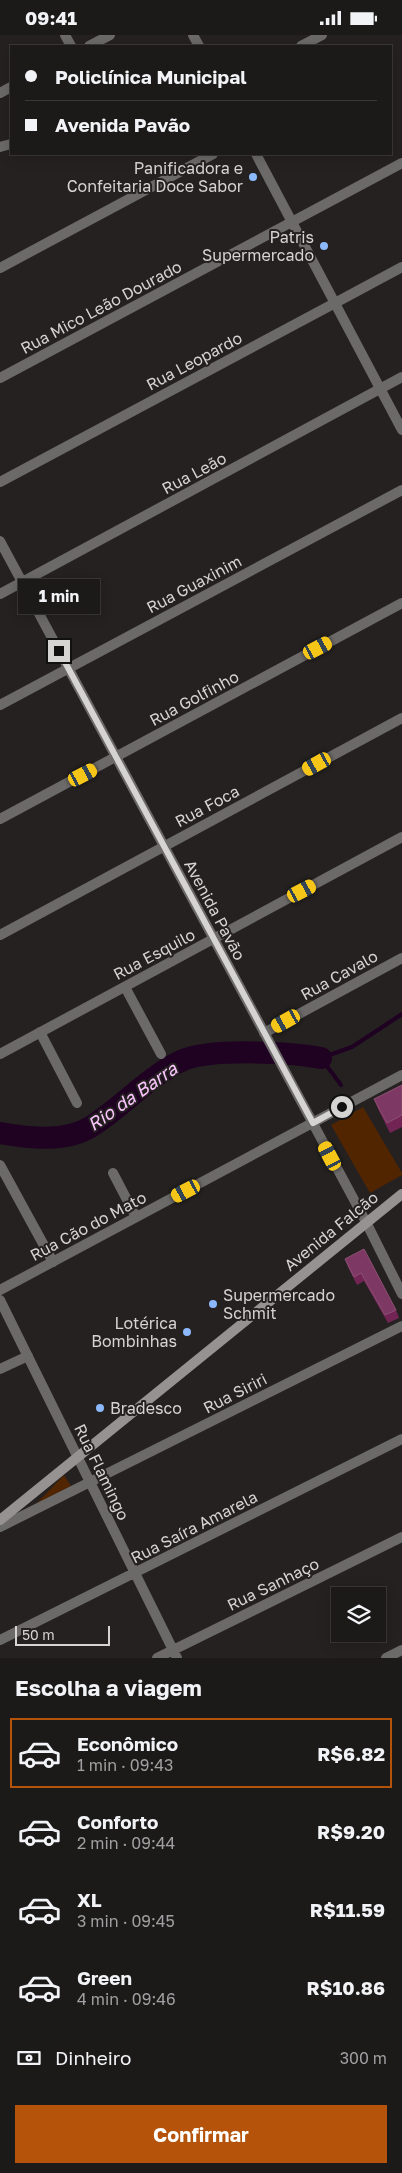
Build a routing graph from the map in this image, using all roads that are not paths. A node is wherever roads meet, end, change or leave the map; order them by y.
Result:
1 (110, 35) edge
2 (322, 35) edge
3 (91, 45) edge
4 (302, 45) edge
5 (211, 155) edge
6 (257, 155) edge
7 (402, 163) edge
8 (292, 222) junction
9 (0, 267) edge
10 (402, 267) edge
11 (334, 303) junction
12 (402, 377) edge
13 (0, 378) edge
14 (380, 389) junction
15 (402, 430) edge
16 (0, 482) edge
17 (402, 489) edge
18 (0, 541) edge
19 (22, 582) junction
20 (0, 594) edge
21 (402, 603) edge
22 (68, 668) junction
23 (0, 705) edge
24 (402, 718) edge
25 (116, 757) junction
26 (0, 819) edge
27 (402, 837) edge
28 (164, 846) junction
29 (0, 935) edge
30 (214, 939) junction
31 (402, 958) edge
32 (124, 987) junction
33 (40, 1032) junction
34 (264, 1033) junction
35 (0, 1054) edge
36 (161, 1054) dead end
37 (402, 1075) edge
38 (77, 1103) dead end
39 (313, 1123) junction
40 (0, 1165) edge
41 (113, 1173) dead end
42 (402, 1194) edge
43 (136, 1217) junction
44 (366, 1222) junction
45 (53, 1262) junction
46 (0, 1290) edge
47 (402, 1293) edge
48 (0, 1300) edge
49 (402, 1326) edge
50 (28, 1356) junction
51 (0, 1369) edge
52 (402, 1439) edge
53 (78, 1456) junction
54 (90, 1482) junction
55 (0, 1520) edge
56 (0, 1527) edge
57 (402, 1537) edge
58 (135, 1573) junction
59 (0, 1640) edge
60 (402, 1650) edge
61 (175, 1654) edge
62 (157, 1658) edge
63 (386, 1658) edge

1 - 3 street
2 - 4 street
5 - 9 street
6 - 8 street
7 - 8 street, Rua Mico Leão Dourado
8 - 11 street
8 - 13 street, Rua Mico Leão Dourado
10 - 11 street, Rua Leopardo
11 - 14 street
11 - 16 street, Rua Leopardo
12 - 14 street, Rua Leão
14 - 15 street
14 - 19 street, Rua Leão
17 - 22 street, Rua Guaxinim
18 - 19 street, Avenida Pavão
19 - 20 street, Rua Leão
19 - 22 street, Avenida Pavão
21 - 25 street, Rua Golfinho
22 - 23 street, Rua Guaxinim
22 - 25 street, Avenida Pavão
24 - 28 street, Rua Foca
25 - 26 street, Rua Golfinho
25 - 28 street, Avenida Pavão
27 - 30 street, Rua Esquilo
28 - 29 street, Rua Foca
28 - 30 street, Avenida Pavão
30 - 32 street, Rua Esquilo
30 - 34 street, Avenida Pavão
31 - 34 street, Rua Cavalo
32 - 33 street, Rua Esquilo
32 - 36 street
33 - 35 street, Rua Esquilo
33 - 38 street
34 - 39 street, Avenida Pavão
37 - 39 street, Rua Cão do Mato
39 - 43 street, Rua Cão do Mato
39 - 44 street, Avenida Pavão
40 - 45 street
41 - 43 street
42 - 44 main road, Avenida Falcão
43 - 45 street, Rua Cão do Mato
44 - 47 street, Avenida Pavão
44 - 53 main road, Avenida Falcão
45 - 46 street, Rua Cão do Mato
48 - 50 street, Rua Flamingo
49 - 54 street, Rua Siriri
50 - 51 street
50 - 53 street, Rua Flamingo
52 - 58 street, Rua Saíra Amarela
53 - 54 street, Rua Flamingo
53 - 55 main road, Avenida Falcão
54 - 56 street, Rua Siriri
54 - 58 street, Rua Flamingo
57 - 61 street, Rua Sanhaço
58 - 59 street, Rua Saíra Amarela
58 - 61 street, Rua Flamingo
60 - 63 street
61 - 62 street, Rua Sanhaço

